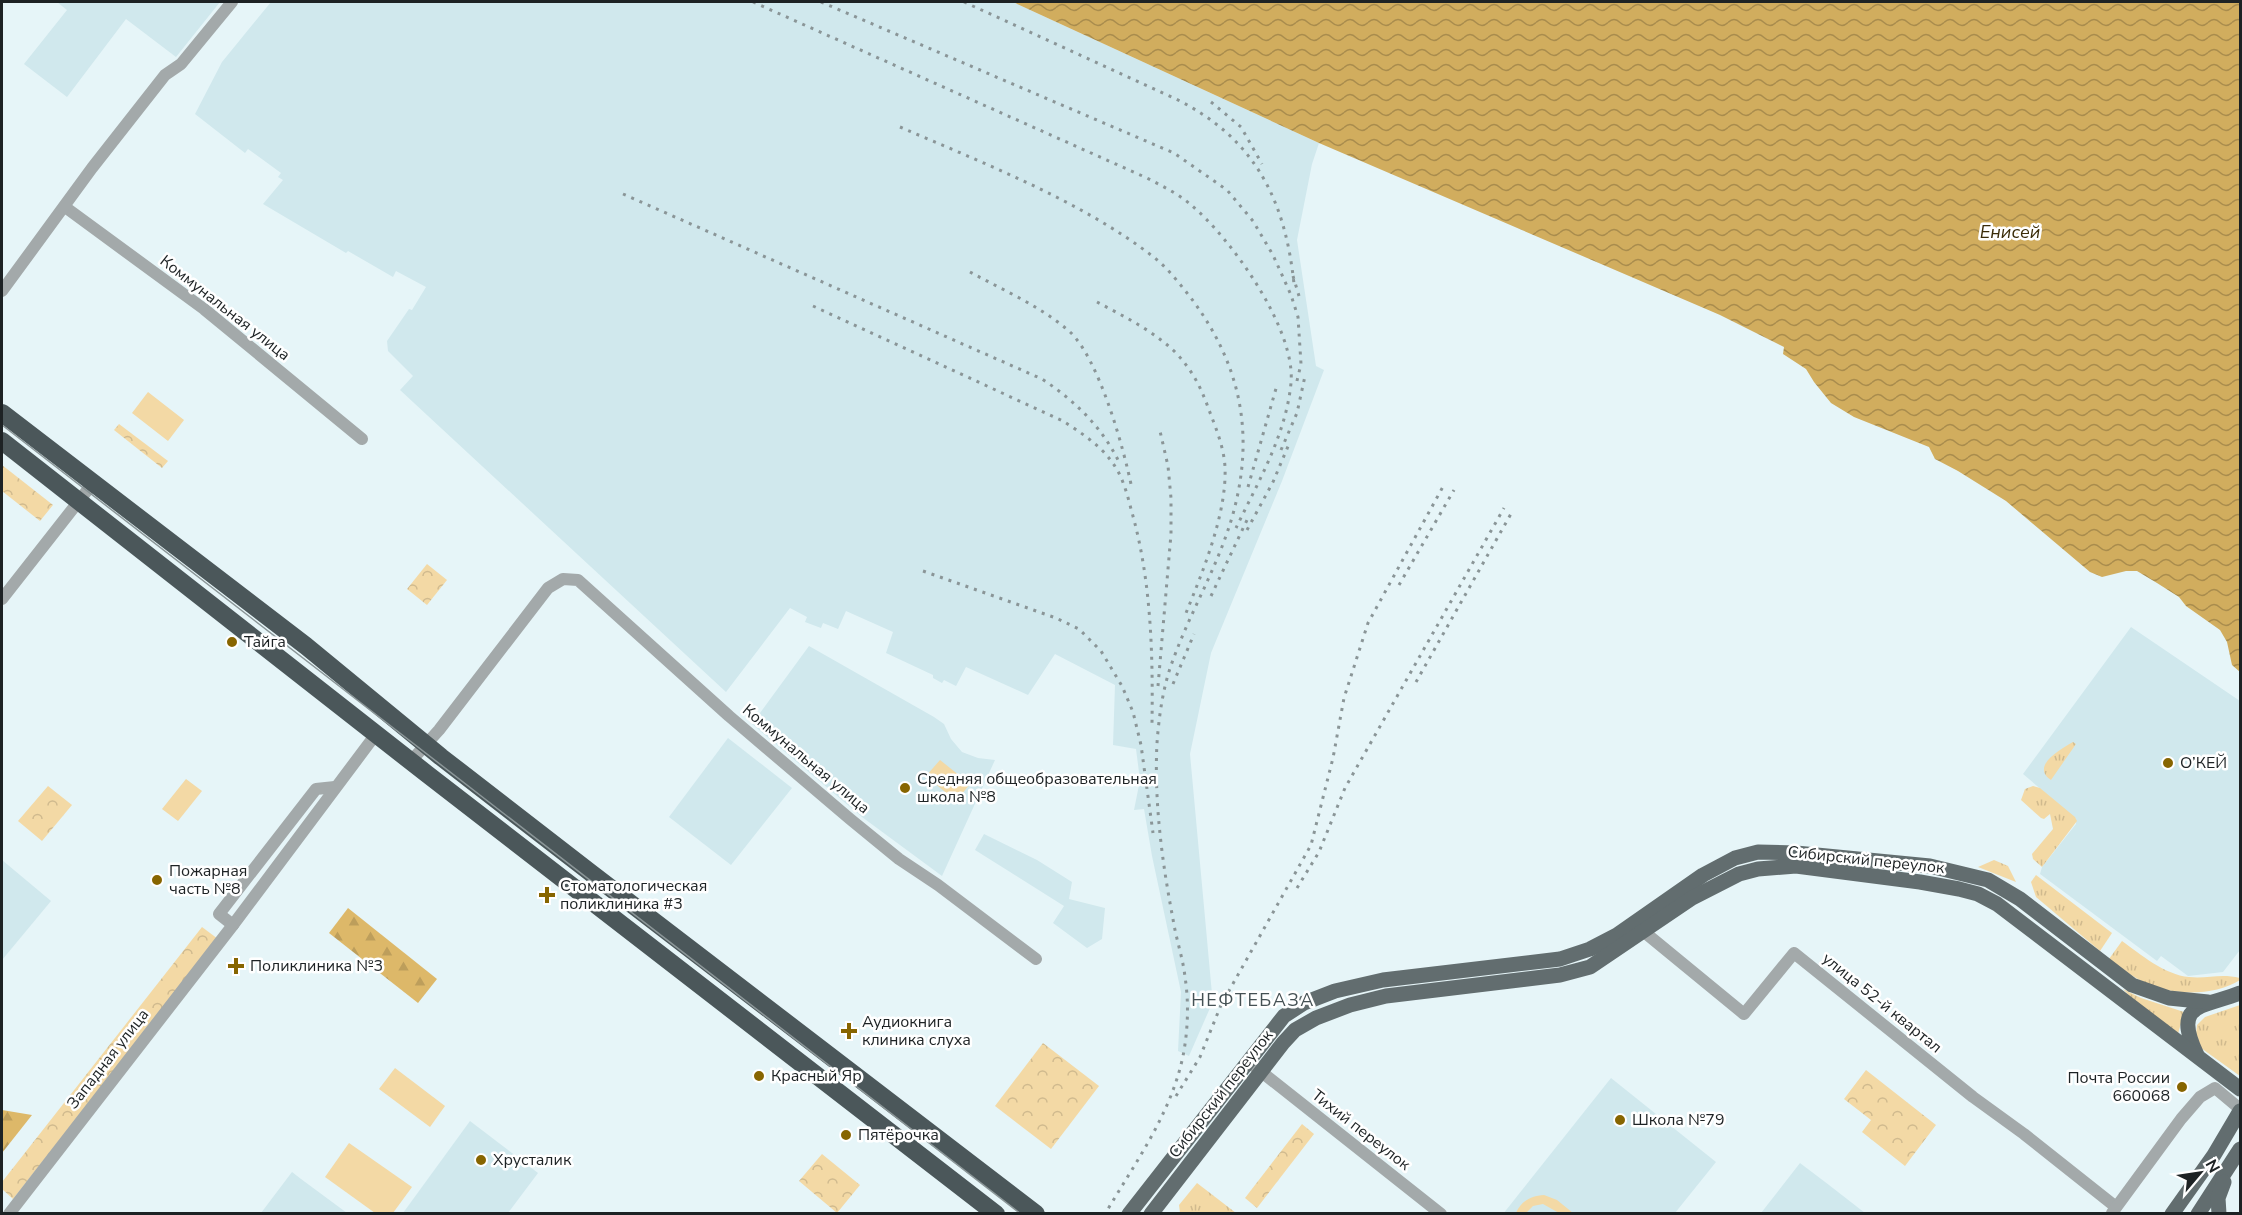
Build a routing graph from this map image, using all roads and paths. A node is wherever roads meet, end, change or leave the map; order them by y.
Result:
1 (232, 2) edge
2 (65, 207) junction
3 (2, 291) edge
4 (2, 413) edge
5 (362, 439) dead end
6 (2, 441) edge
7 (93, 483) junction
8 (79, 501) junction
9 (2, 598) edge
10 (376, 734) junction
11 (426, 743) junction
12 (411, 761) junction
13 (335, 787) junction
14 (1707, 881) junction
15 (1960, 881) junction
16 (233, 925) junction
17 (1643, 931) junction
18 (1036, 959) dead end
19 (2241, 993) edge
20 (2208, 1002) junction
21 (2198, 1056) junction
22 (1248, 1062) junction
23 (1261, 1072) junction
24 (2241, 1089) edge
25 (2241, 1110) edge
26 (2241, 1149) edge
27 (2230, 1166) junction
28 (2114, 1210) edge
29 (9, 1214) edge
30 (996, 1214) edge
31 (1036, 1214) edge
32 (1129, 1214) edge
33 (1151, 1214) edge
34 (1442, 1214) edge
35 (2172, 1214) edge
36 (2198, 1214) edge
37 (2219, 1214) edge

1 - 2 street
2 - 3 street
2 - 5 street, Коммунальная улица
4 - 7 highway
6 - 8 highway
7 - 8 street
7 - 11 highway
8 - 9 street
8 - 10 highway
10 - 12 highway
10 - 13 street, Западная улица
11 - 12 street
11 - 18 street, Коммунальная улица
11 - 31 highway
12 - 30 highway
13 - 16 street, Западная улица
13 - 16 street
14 - 15 main road, Сибирский переулок
14 - 17 main road, Сибирский переулок
14 - 22 main road, Сибирский переулок
15 - 20 main road, Сибирский переулок
15 - 21 main road, Сибирский переулок
16 - 29 street, Западная улица
17 - 23 main road, Сибирский переулок
17 - 28 street, улица 52-й квартал
19 - 20 main road
20 - 21 main road
21 - 24 main road, Сибирский переулок
22 - 23 street, Тихий переулок
22 - 32 main road, Сибирский переулок
23 - 33 main road, Сибирский переулок
23 - 34 street, Тихий переулок
25 - 28 street
25 - 35 main road
26 - 27 main road
27 - 36 main road
27 - 37 main road

